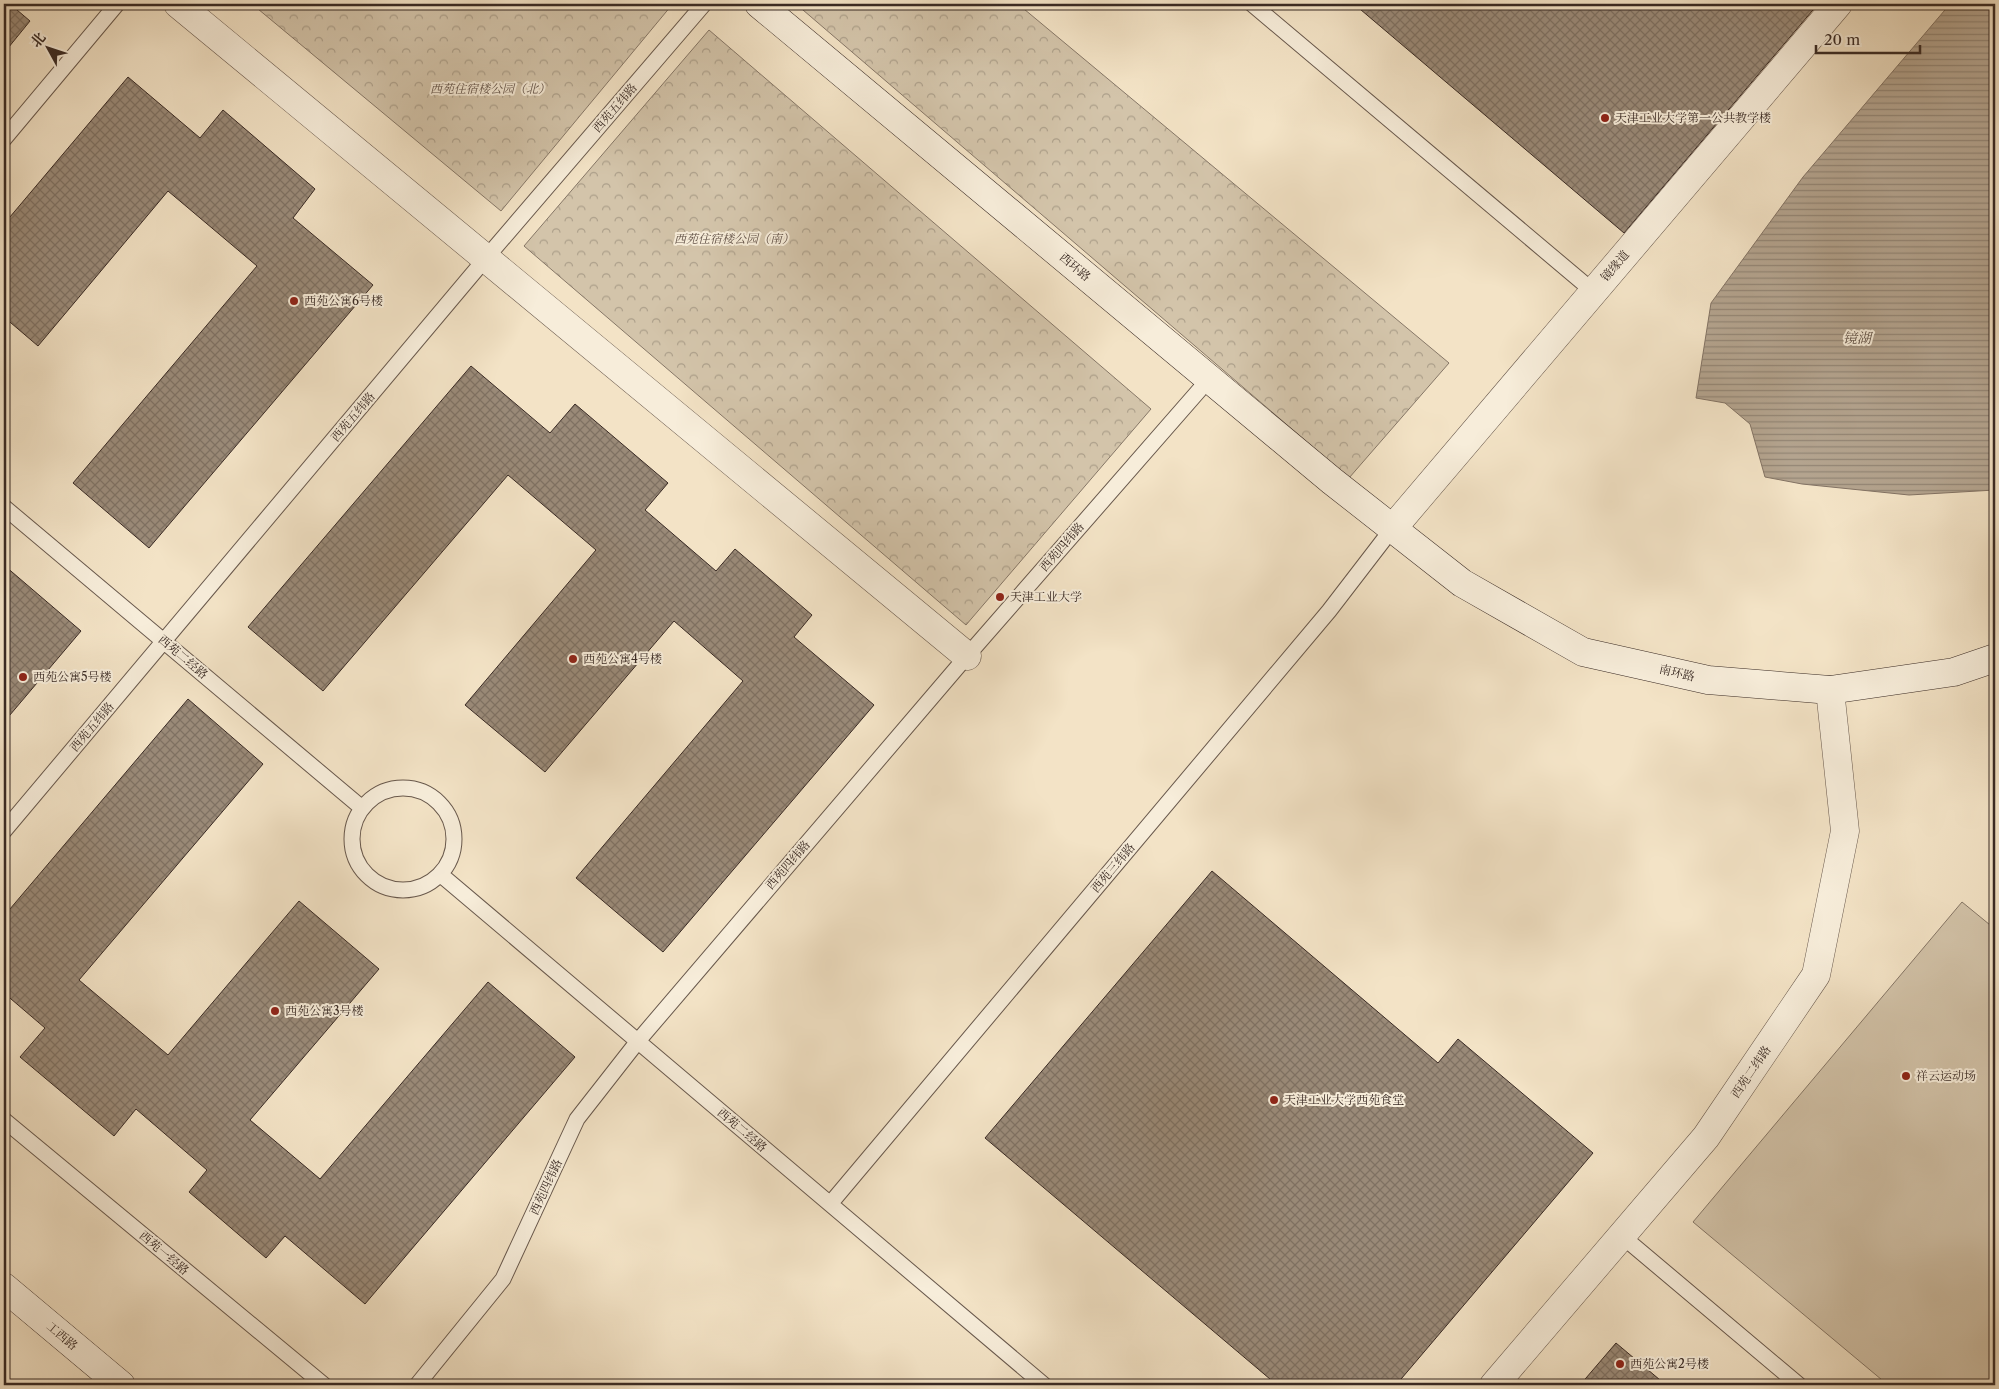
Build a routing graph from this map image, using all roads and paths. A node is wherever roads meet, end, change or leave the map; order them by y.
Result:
1 (117, 4) edge
2 (178, 4) edge
3 (704, 4) edge
4 (759, 4) edge
5 (1252, 4) edge
6 (1838, 4) edge
7 (4, 139) edge
8 (486, 258) junction
9 (1594, 292) junction
10 (1209, 379) junction
11 (4, 507) edge
12 (1392, 529) junction
13 (164, 642) junction
14 (968, 656) junction
15 (1995, 658) edge
16 (1830, 690) junction
17 (362, 808) junction
18 (4, 831) edge
19 (440, 874) junction
20 (638, 1041) junction
21 (4, 1120) edge
22 (830, 1204) junction
23 (1622, 1236) junction
24 (4, 1287) edge
25 (121, 1385) edge
26 (324, 1385) edge
27 (417, 1385) edge
28 (1044, 1385) edge
29 (1494, 1385) edge
30 (1800, 1385) edge

1 - 7 lane
2 - 8 street
3 - 8 lane, 西苑五纬路
4 - 10 street, 西环路
5 - 9 lane
6 - 9 street, 镜缘道
8 - 13 lane, 西苑五纬路
8 - 14 street
9 - 12 street, 镜缘道
10 - 12 street, 西环路
10 - 14 lane, 西苑四纬路
11 - 13 lane, 西苑二经路
12 - 16 street, 南环路
12 - 22 lane, 西苑三纬路
13 - 17 lane, 西苑二经路
13 - 18 lane, 西苑五纬路
14 - 20 lane, 西苑四纬路
15 - 16 street, 南环路
16 - 23 street, 西苑二纬路
17 - 19 lane
17 - 19 lane
19 - 20 lane, 西苑二经路
20 - 22 lane, 西苑二经路
20 - 27 lane, 西苑四纬路
21 - 26 lane, 西苑一经路
22 - 28 lane, 西苑二经路
23 - 29 street, 西苑二纬路
23 - 30 lane
24 - 25 street, 工西路

